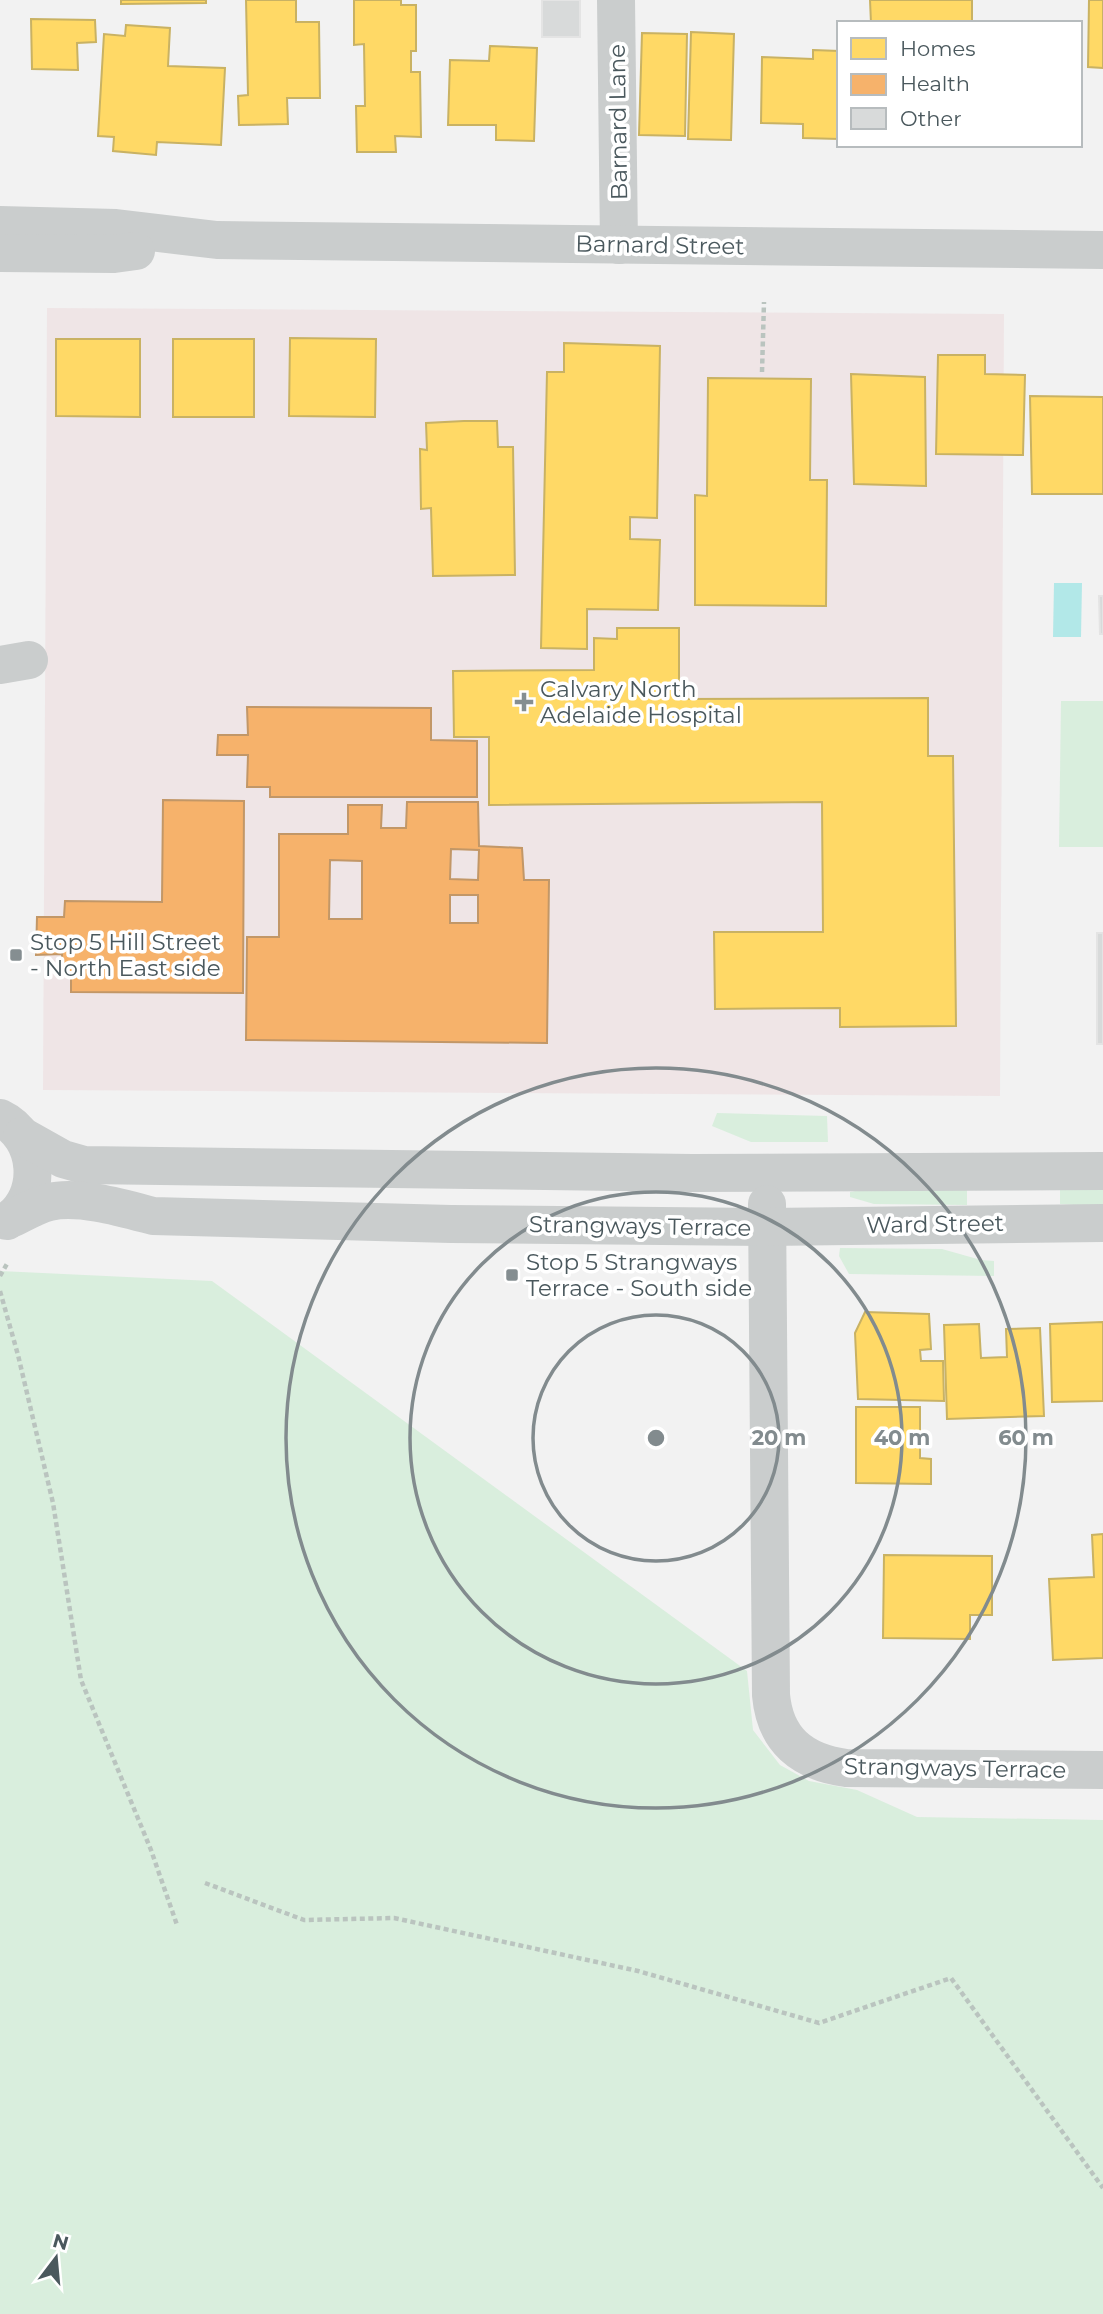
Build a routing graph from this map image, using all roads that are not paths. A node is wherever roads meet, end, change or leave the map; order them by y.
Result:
1 (616, 0) edge
2 (0, 225) edge
3 (218, 240) junction
4 (620, 245) junction
5 (1103, 250) edge
6 (0, 253) edge
7 (7, 1122) edge
8 (244, 1168) junction
9 (1028, 1171) junction
10 (1103, 1171) edge
11 (493, 1172) junction
12 (768, 1174) junction
13 (245, 1217) junction
14 (7, 1222) edge
15 (1029, 1222) junction
16 (1103, 1223) edge
17 (495, 1224) junction
18 (767, 1227) junction
19 (1103, 1770) edge

1 - 4 street, Barnard Lane
2 - 3 street, Barnard Street
3 - 4 street, Barnard Street
3 - 6 street, Barnard Street
4 - 5 street, Barnard Street
7 - 8 street
7 - 14 street
8 - 11 street
8 - 13 street
9 - 10 street
9 - 12 street
9 - 15 street
11 - 12 street
11 - 17 street
12 - 18 street
13 - 14 street, Strangways Terrace
13 - 17 street, Strangways Terrace
15 - 16 street, Ward Street
15 - 18 street, Ward Street
17 - 18 street, Strangways Terrace
18 - 19 street, Strangways Terrace

